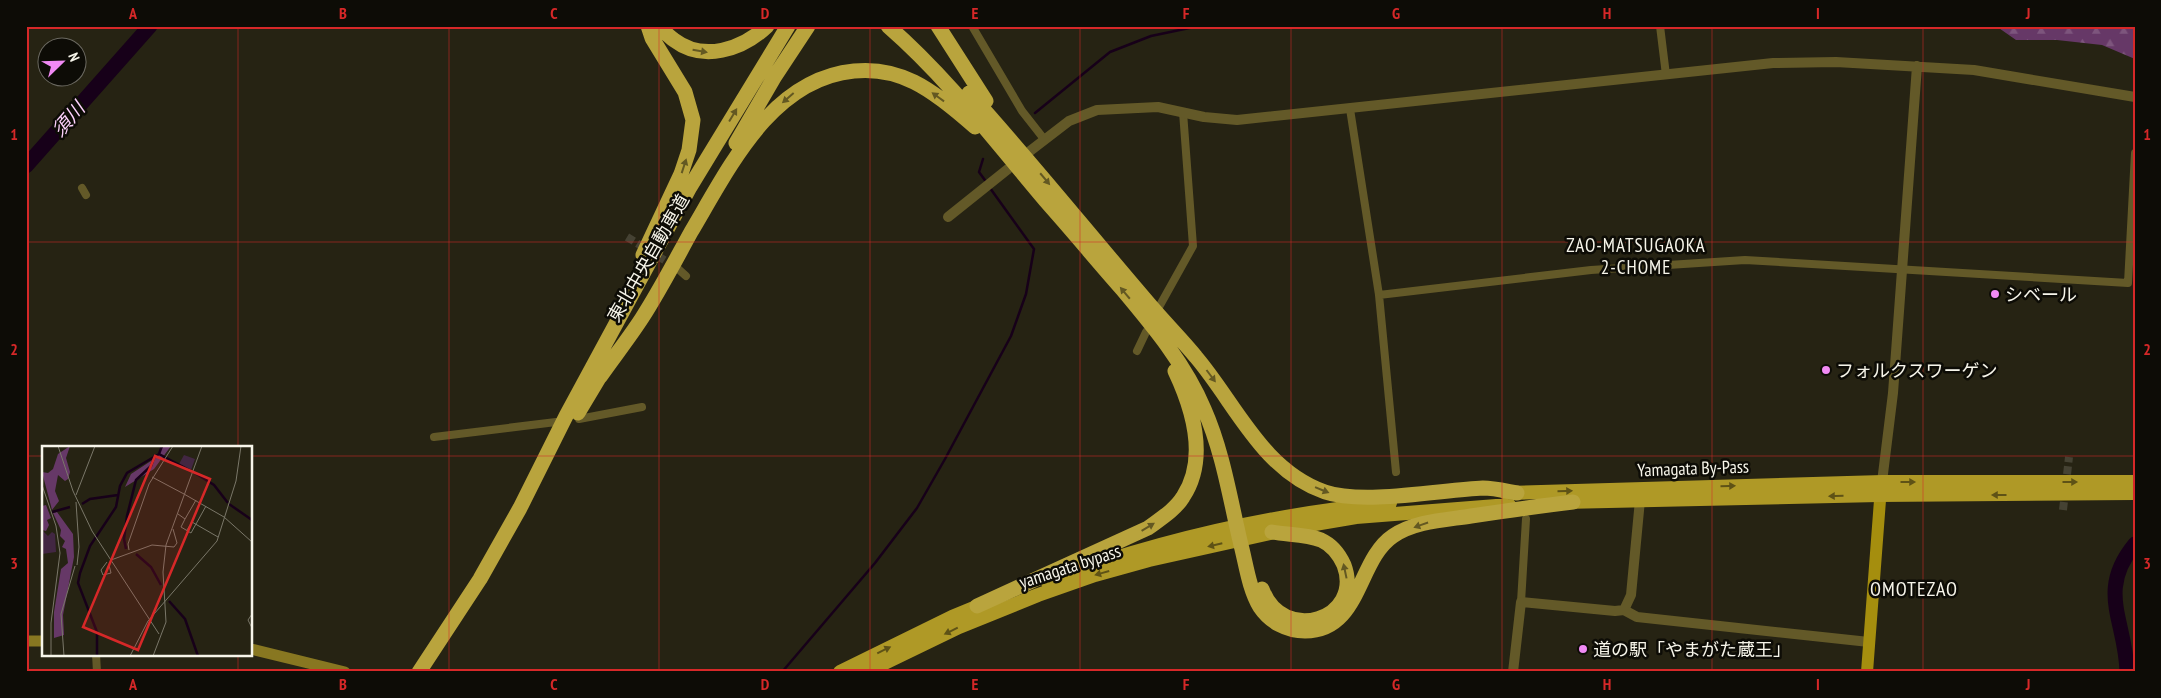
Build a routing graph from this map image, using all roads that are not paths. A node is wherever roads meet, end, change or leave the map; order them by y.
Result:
1 (648, 26) edge
2 (661, 26) edge
3 (767, 26) edge
4 (788, 26) edge
5 (808, 26) edge
6 (888, 26) edge
7 (902, 26) edge
8 (938, 26) edge
9 (972, 26) edge
10 (1660, 26) edge
11 (1917, 66) junction
12 (1666, 75) junction
13 (2135, 97) edge
14 (1350, 109) junction
15 (1183, 112) junction
16 (1044, 139) junction
17 (1008, 146) junction
18 (1030, 150) dead end
19 (2135, 152) edge
20 (1008, 170) dead end
21 (948, 217) dead end
22 (676, 267) tunnel mouth
23 (1902, 268) junction
24 (686, 276) dead end
25 (1379, 295) junction
26 (1157, 309) junction
27 (1151, 331) junction
28 (1137, 351) dead end
29 (600, 377) junction
30 (642, 406) dead end
31 (567, 419) junction
32 (434, 437) dead end
33 (1396, 472) dead end
34 (2135, 482) edge
35 (1881, 489) junction
36 (1517, 492) junction
37 (2135, 493) edge
38 (1640, 500) junction
39 (1572, 502) junction
40 (520, 508) junction
41 (1526, 519) dead end
42 (1239, 520) junction
43 (1272, 532) junction
44 (1246, 553) junction
45 (1521, 602) junction
46 (977, 606) junction
47 (1624, 610) junction
48 (26, 641) edge
49 (42, 641) edge
50 (1869, 642) junction
51 (252, 649) edge
52 (96, 656) edge
53 (1517, 671) edge
54 (97, 672) edge
55 (345, 672) edge
56 (419, 672) edge
57 (840, 672) edge
58 (866, 672) edge
59 (1867, 672) edge

31 -> 1 highway
2 -> 3 highway
31 -> 4 highway, 東北中央自動車道
5 - 29 highway, 東北中央自動車道
6 - 17 highway
7 - 17 highway
8 - 17 highway
9 - 16 street
10 - 12 street
11 - 12 street
11 - 13 street
11 - 23 street
12 - 14 street
14 - 15 street
14 - 25 street
15 - 16 street
15 - 26 street
16 - 18 street
17 -> 26 highway
27 -> 17 highway
17 -> 29 highway
19 - 23 street
20 - 21 street
22 - 24 street
23 - 25 street
23 - 35 street
25 - 33 street
26 -> 36 highway
26 - 42 highway
27 - 28 street
27 - 42 highway
46 -> 27 highway
29 - 40 highway, 東北中央自動車道
30 - 31 street
31 - 32 street
31 - 40 highway, 東北中央自動車道
35 -> 34 highway, Yamagata By-Pass
36 -> 35 highway, Yamagata By-Pass
37 -> 35 highway, Yamagata By-Pass
35 -> 38 highway, Yamagata By-Pass
35 - 50 main road
36 - 46 highway, Yamagata By-Pass
38 - 39 highway, Yamagata By-Pass
38 - 47 street
39 - 43 highway, Yamagata By-Pass
39 -> 44 highway
40 - 56 highway, 東北中央自動車道
41 - 45 street
42 - 44 highway
44 -> 43 highway
43 -> 58 highway, yamagata bypass
45 - 47 street
45 - 53 street
57 -> 46 highway
47 - 50 street
48 - 49 main road
50 - 59 main road
51 - 55 main road
52 - 54 street

